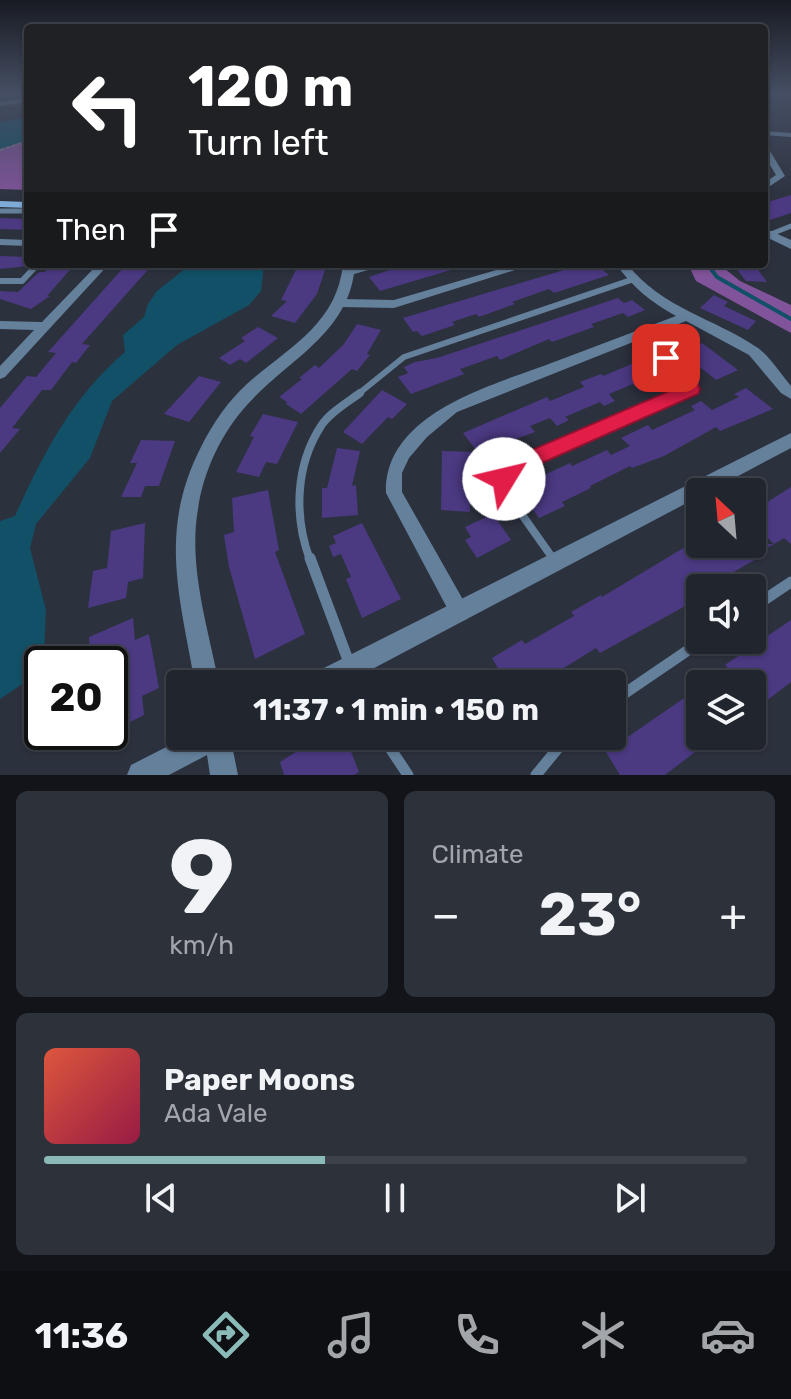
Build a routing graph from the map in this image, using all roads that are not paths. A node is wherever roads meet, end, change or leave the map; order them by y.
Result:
1 (768, 133) edge
2 (791, 135) edge
3 (768, 155) edge
4 (768, 184) edge
5 (0, 194) edge
6 (24, 195) edge
7 (0, 204) edge
8 (24, 205) edge
9 (0, 211) edge
10 (24, 211) edge
11 (791, 226) edge
12 (768, 232) edge
13 (0, 242) edge
14 (24, 243) edge
15 (791, 245) edge
16 (34, 268) edge
17 (100, 268) edge
18 (349, 268) edge
19 (516, 268) edge
20 (624, 268) edge
21 (634, 279) junction
22 (0, 281) edge
23 (340, 303) junction
24 (684, 317) junction
25 (0, 325) edge
26 (45, 326) junction
27 (639, 335) junction
28 (0, 374) edge
29 (791, 394) edge
30 (791, 440) edge
31 (555, 563) junction
32 (791, 582) edge
33 (766, 599) edge
34 (460, 612) junction
35 (686, 652) edge
36 (205, 670) edge
37 (352, 670) edge
38 (364, 670) edge
39 (626, 692) edge
40 (189, 750) edge
41 (219, 750) edge
42 (391, 750) edge
43 (557, 750) edge
44 (141, 775) edge
45 (224, 775) edge
46 (408, 775) edge
47 (536, 775) edge

1 - 2 street
3 - 4 street
5 - 6 main road
7 - 8 main road
9 - 10 lane
11 - 12 lane
12 - 15 street
13 - 14 street
16 - 22 lane
17 - 26 street
18 - 23 street
19 - 23 street
20 - 21 street
21 - 24 street
21 - 37 lane
23 - 36 street
24 - 27 street
24 - 29 street
25 - 26 street
26 - 28 street
27 - 31 lane
27 - 34 street
30 - 31 street
31 - 34 street
32 - 33 lane
34 - 38 street
35 - 39 lane
40 - 44 street
41 - 45 street
42 - 46 lane
43 - 47 lane

